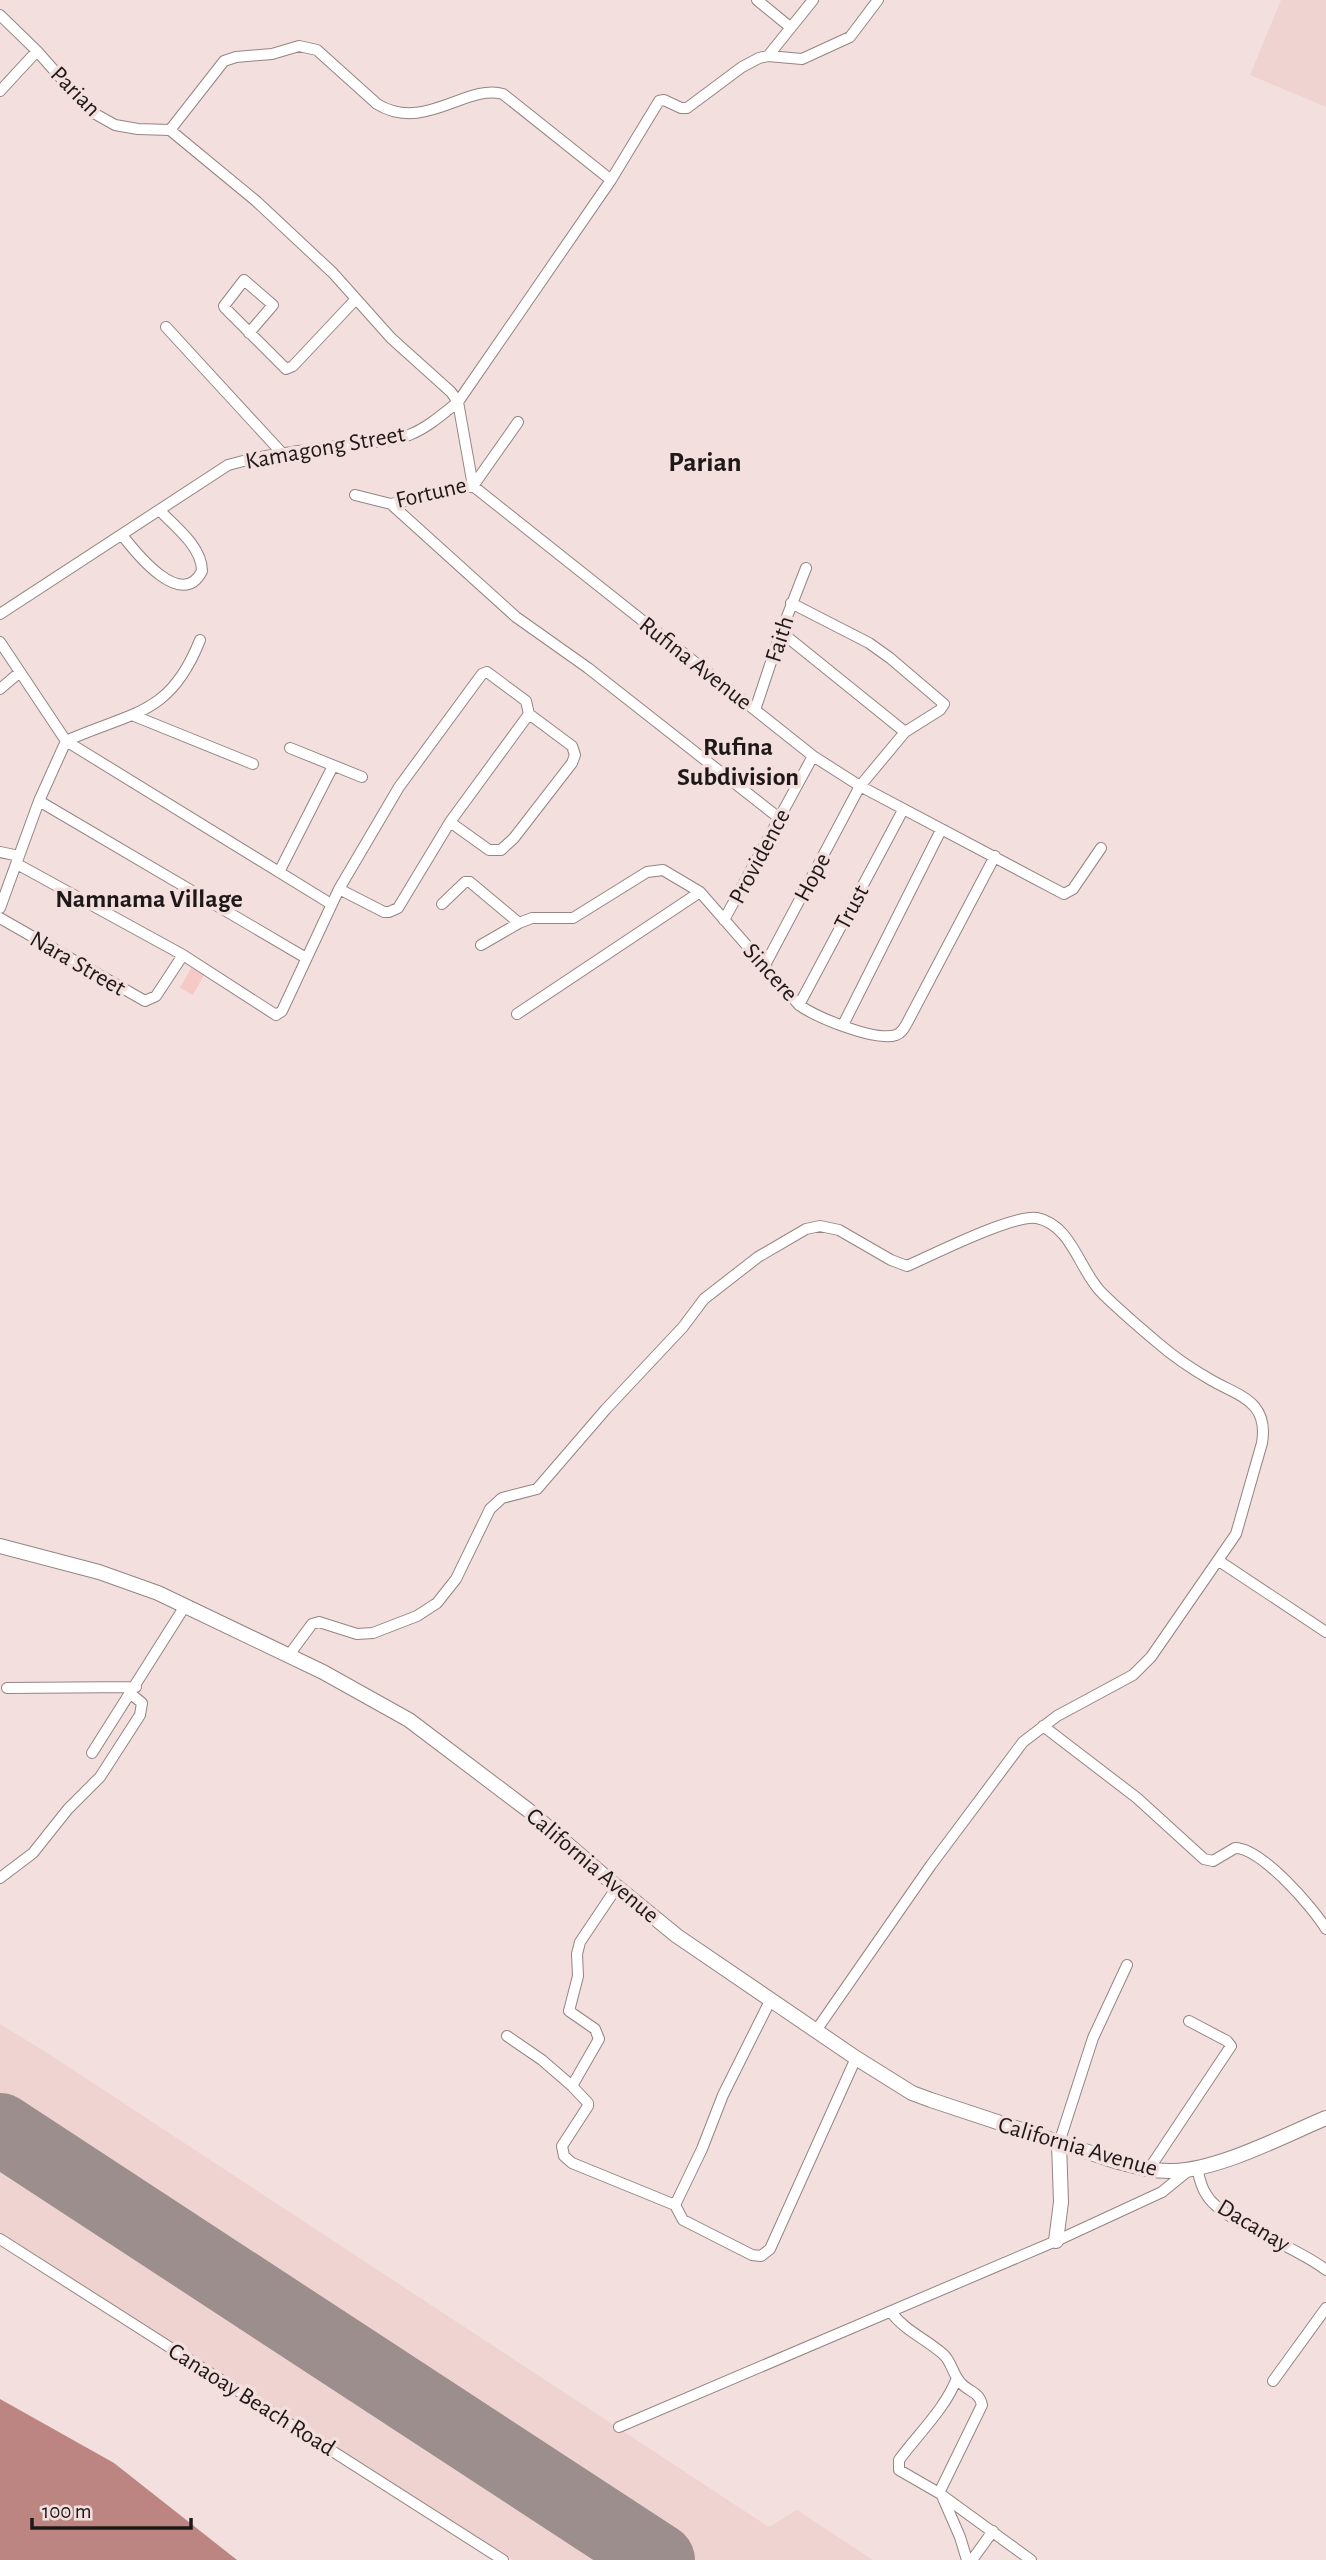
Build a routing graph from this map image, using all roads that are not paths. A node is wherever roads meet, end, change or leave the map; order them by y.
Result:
1 (757, 0) edge
2 (813, 0) edge
3 (878, 0) edge
4 (0, 15) edge
5 (790, 27) junction
6 (37, 51) junction
7 (768, 56) junction
8 (0, 91) edge
9 (170, 130) junction
10 (611, 180) junction
11 (356, 299) junction
12 (166, 327) dead end
13 (249, 333) junction
14 (458, 402) junction
15 (518, 422) dead end
16 (282, 453) junction
17 (473, 486) junction
18 (355, 495) dead end
19 (391, 504) junction
20 (159, 510) junction
21 (122, 536) junction
22 (806, 568) dead end
23 (791, 603) junction
24 (0, 614) edge
25 (781, 632) junction
26 (200, 640) dead end
27 (0, 642) edge
28 (20, 673) junction
29 (0, 690) edge
30 (755, 710) junction
31 (529, 714) junction
32 (132, 715) junction
33 (905, 732) junction
34 (66, 741) junction
35 (290, 748) dead end
36 (813, 755) junction
37 (253, 764) dead end
38 (333, 766) junction
39 (362, 777) dead end
40 (860, 786) junction
41 (39, 802) junction
42 (903, 810) junction
43 (779, 818) junction
44 (450, 822) junction
45 (941, 830) junction
46 (1101, 848) dead end
47 (0, 852) edge
48 (995, 856) junction
49 (18, 860) junction
50 (279, 872) junction
51 (339, 890) junction
52 (700, 892) junction
53 (331, 904) junction
54 (442, 904) dead end
55 (0, 908) edge
56 (0, 918) edge
57 (724, 920) junction
58 (519, 923) junction
59 (481, 945) dead end
60 (183, 955) junction
61 (306, 958) junction
62 (764, 967) junction
63 (799, 1005) junction
64 (517, 1014) dead end
65 (843, 1025) junction
66 (0, 1546) edge
67 (1219, 1561) junction
68 (185, 1606) junction
69 (1326, 1632) edge
70 (289, 1655) junction
71 (7, 1688) dead end
72 (134, 1690) junction
73 (1043, 1726) junction
74 (92, 1754) dead end
75 (0, 1878) edge
76 (617, 1888) junction
77 (1326, 1928) edge
78 (1127, 1965) dead end
79 (770, 2001) junction
80 (1189, 2021) dead end
81 (816, 2032) junction
82 (507, 2036) dead end
83 (856, 2058) junction
84 (572, 2086) junction
85 (1326, 2118) edge
86 (1059, 2143) junction
87 (1149, 2169) junction
88 (1193, 2169) junction
89 (674, 2205) junction
90 (0, 2239) edge
91 (1056, 2241) junction
92 (1326, 2270) edge
93 (1326, 2308) edge
94 (891, 2312) junction
95 (957, 2378) junction
96 (1273, 2381) dead end
97 (619, 2427) dead end
98 (939, 2493) junction
99 (993, 2530) junction
100 (503, 2560) edge
101 (970, 2560) edge
102 (1031, 2560) edge

1 - 5 street
2 - 5 street
3 - 7 street
4 - 6 street, Parian
5 - 7 street
6 - 8 street
6 - 9 street, Parian
7 - 10 street, Kamagong Street
9 - 10 street
9 - 11 street
10 - 14 street, Kamagong Street
11 - 13 street
11 - 14 street
12 - 16 street
13 - 13 street
14 - 16 street, Kamagong Street
14 - 17 street
15 - 17 street, Fortune
16 - 20 street, Kamagong Street
17 - 19 street, Fortune
17 - 30 street, Rufina Avenue
18 - 19 street, Fortune
19 - 43 street
20 - 21 street, Kamagong Street
20 - 21 street
21 - 24 street, Kamagong Street
22 - 23 street, Faith
23 - 25 street, Faith
23 - 33 street, Hope
25 - 30 street, Faith
25 - 33 street
26 - 32 street
27 - 28 street
28 - 29 street
28 - 34 street
30 - 36 street, Rufina Avenue
31 - 44 street
31 - 44 street
31 - 51 street
32 - 34 street
32 - 37 street
33 - 40 street, Hope
34 - 41 street
34 - 50 street
35 - 38 street
36 - 40 street, Rufina Avenue
36 - 43 street, Providence
38 - 39 street
38 - 50 street
40 - 42 street, Rufina Avenue
40 - 62 street, Hope
41 - 49 street
41 - 61 street
42 - 45 street, Rufina Avenue
42 - 63 street, Trust
43 - 57 street, Providence
44 - 51 street
45 - 48 street, Rufina Avenue
45 - 65 street
46 - 48 street, Rufina Avenue
47 - 49 street
48 - 65 street, Sincere
49 - 55 street
49 - 60 street
50 - 53 street
51 - 53 street
52 - 57 street, Sincere
52 - 58 street, Sincere
52 - 64 street
53 - 61 street
54 - 58 street
56 - 60 street, Nara Street
57 - 62 street, Sincere
58 - 59 street, Sincere
60 - 61 street
62 - 63 street, Sincere
63 - 65 street, Sincere
66 - 68 street, California Avenue
67 - 69 street
67 - 70 street
67 - 73 street
68 - 70 street, California Avenue
68 - 72 street
70 - 76 street, California Avenue
71 - 72 street
72 - 74 street
72 - 75 street
73 - 77 street
73 - 81 street
76 - 79 street, California Avenue
76 - 84 street
78 - 86 street
79 - 81 street, California Avenue
79 - 89 street
80 - 87 street
81 - 83 street, California Avenue
82 - 84 street
83 - 86 street, California Avenue
83 - 89 street
84 - 89 street
85 - 88 street, California Avenue
86 - 87 street, California Avenue
86 - 91 street
87 - 88 street, California Avenue
88 - 91 street
88 - 92 street, Dacanay
90 - 100 street, Canaoay Beach Road
91 - 94 street
93 - 96 street
94 - 95 street
94 - 97 street
95 - 98 street
95 - 98 street
98 - 99 street
98 - 101 street
99 - 101 street
99 - 102 street

